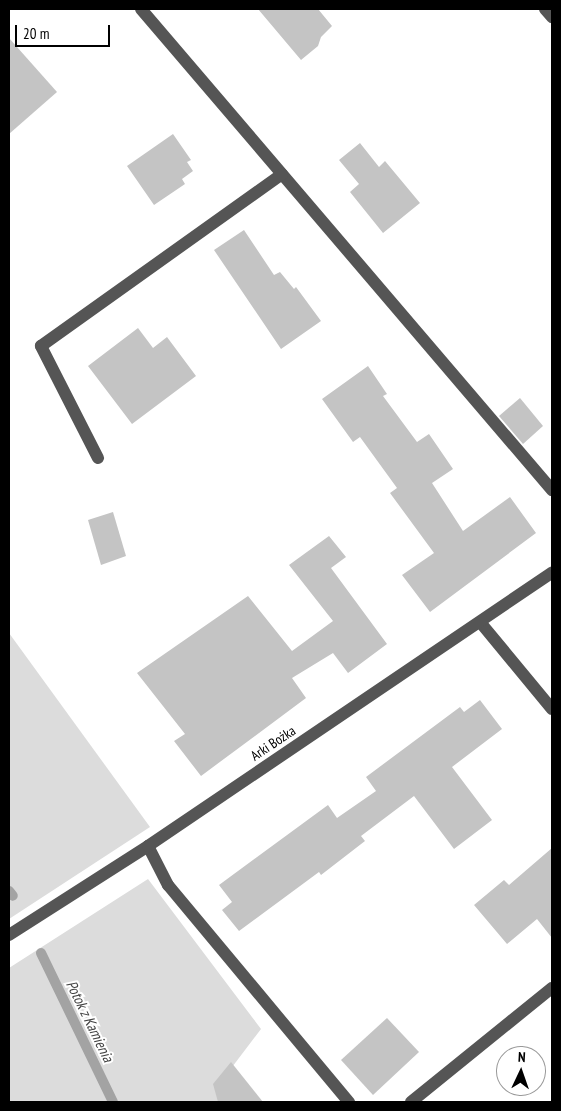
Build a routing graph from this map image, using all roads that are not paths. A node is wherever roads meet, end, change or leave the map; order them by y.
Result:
1 (141, 9) edge
2 (545, 9) edge
3 (552, 17) edge
4 (282, 174) junction
5 (98, 458) dead end
6 (552, 490) edge
7 (552, 572) edge
8 (480, 622) junction
9 (552, 709) edge
10 (148, 846) junction
11 (9, 935) edge
12 (552, 988) edge
13 (349, 1102) edge
14 (411, 1102) edge

1 - 4 street
2 - 3 street
4 - 5 street
4 - 6 street
7 - 8 street, Arki Bożka
8 - 9 street
8 - 10 street, Arki Bożka
10 - 11 street, Arki Bożka
10 - 13 street
12 - 14 street

